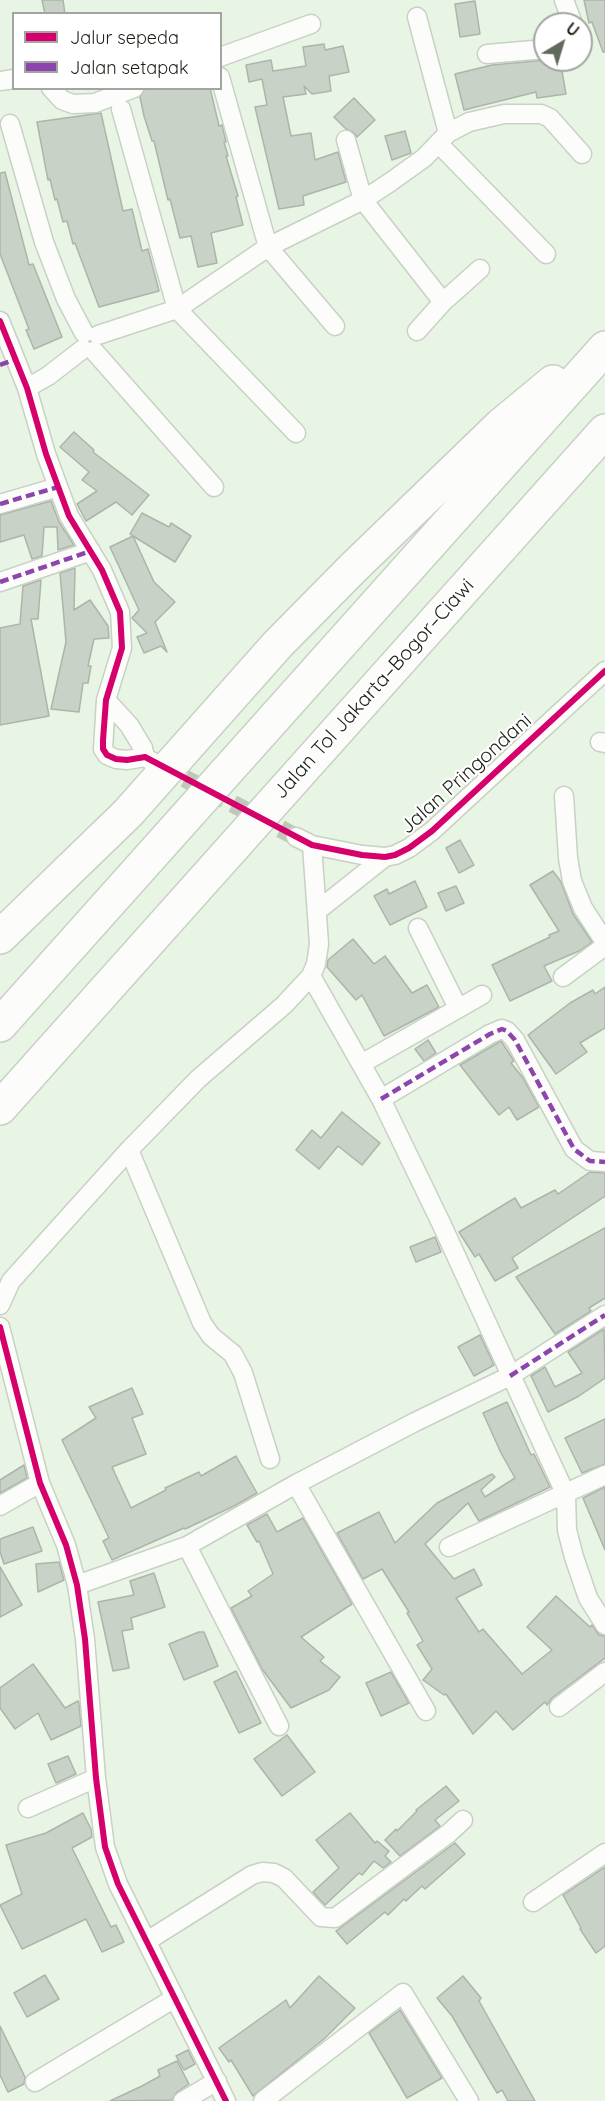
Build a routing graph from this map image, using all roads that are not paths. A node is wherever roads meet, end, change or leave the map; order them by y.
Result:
1 (417, 17) dead end
2 (311, 24) dead end
3 (533, 51) edge
4 (487, 54) dead end
5 (222, 56) edge
6 (222, 84) edge
7 (53, 90) edge
8 (129, 90) edge
9 (121, 109) dead end
10 (10, 124) dead end
11 (443, 139) junction
12 (346, 140) dead end
13 (582, 154) dead end
14 (363, 200) junction
15 (268, 247) junction
16 (546, 254) dead end
17 (480, 269) dead end
18 (443, 302) junction
19 (177, 309) junction
20 (0, 321) edge
21 (335, 326) dead end
22 (417, 331) dead end
23 (605, 339) edge
24 (90, 342) junction
25 (605, 348) edge
26 (8, 362) edge
27 (27, 388) junction
28 (605, 431) edge
29 (296, 434) dead end
30 (58, 487) junction
31 (214, 487) dead end
32 (0, 504) edge
33 (91, 551) junction
34 (0, 582) edge
35 (605, 670) edge
36 (106, 700) junction
37 (564, 796) dead end
38 (385, 857) junction
39 (317, 911) junction
40 (418, 928) dead end
41 (0, 937) edge
42 (605, 944) edge
43 (311, 976) junction
44 (563, 977) dead end
45 (482, 996) dead end
46 (458, 1008) junction
47 (0, 1025) edge
48 (361, 1064) junction
49 (381, 1099) junction
50 (0, 1108) edge
51 (129, 1150) junction
52 (605, 1162) edge
53 (2, 1295) edge
54 (605, 1315) edge
55 (0, 1327) edge
56 (510, 1376) junction
57 (270, 1459) dead end
58 (605, 1475) edge
59 (40, 1483) junction
60 (296, 1484) junction
61 (566, 1495) junction
62 (0, 1506) edge
63 (187, 1546) junction
64 (449, 1547) dead end
65 (77, 1585) junction
66 (605, 1625) edge
67 (605, 1672) edge
68 (559, 1707) dead end
69 (426, 1711) dead end
70 (279, 1726) dead end
71 (96, 1778) junction
72 (28, 1808) dead end
73 (463, 1820) dead end
74 (605, 1853) edge
75 (533, 1902) dead end
76 (147, 1941) junction
77 (175, 1998) junction
78 (217, 2081) junction
79 (34, 2082) dead end
80 (183, 2101) edge
81 (226, 2101) edge
82 (263, 2101) edge
83 (469, 2101) edge

1 - 11 street
2 - 5 street
3 - 4 street
6 - 15 street
7 - 8 street
9 - 19 street
10 - 24 street
11 - 13 street
11 - 14 street
11 - 16 street
12 - 14 street
14 - 15 street
14 - 18 street
15 - 19 street
15 - 21 street
17 - 18 street
18 - 22 street
19 - 24 street
19 - 29 street
20 - 26 street
23 - 41 highway
24 - 27 street
24 - 31 street
25 - 47 highway
26 - 27 street
27 - 30 street
28 - 50 highway, Jalan Tol Jakarta–Bogor–Ciawi
30 - 32 street
30 - 33 street
33 - 34 street
33 - 36 street
35 - 38 street, Jalan Pringondani
36 - 36 street
37 - 42 street
38 - 39 street
38 - 39 street, Jalan Pringondani
39 - 43 street
40 - 46 street
42 - 44 street
43 - 48 street
43 - 51 street
45 - 46 street
46 - 48 street
48 - 49 street
49 - 52 street
49 - 56 street
51 - 53 street
51 - 57 street
54 - 56 street
55 - 59 street
56 - 60 street
56 - 61 street
58 - 61 street
59 - 62 street
59 - 65 street
60 - 63 street
60 - 69 street
61 - 64 street
61 - 66 street
63 - 65 street
63 - 70 street
65 - 71 street
67 - 68 street
71 - 72 street
71 - 76 street
73 - 76 street
74 - 75 street
76 - 77 street
77 - 78 street
77 - 79 street
78 - 80 street
78 - 81 street
82 - 83 street

